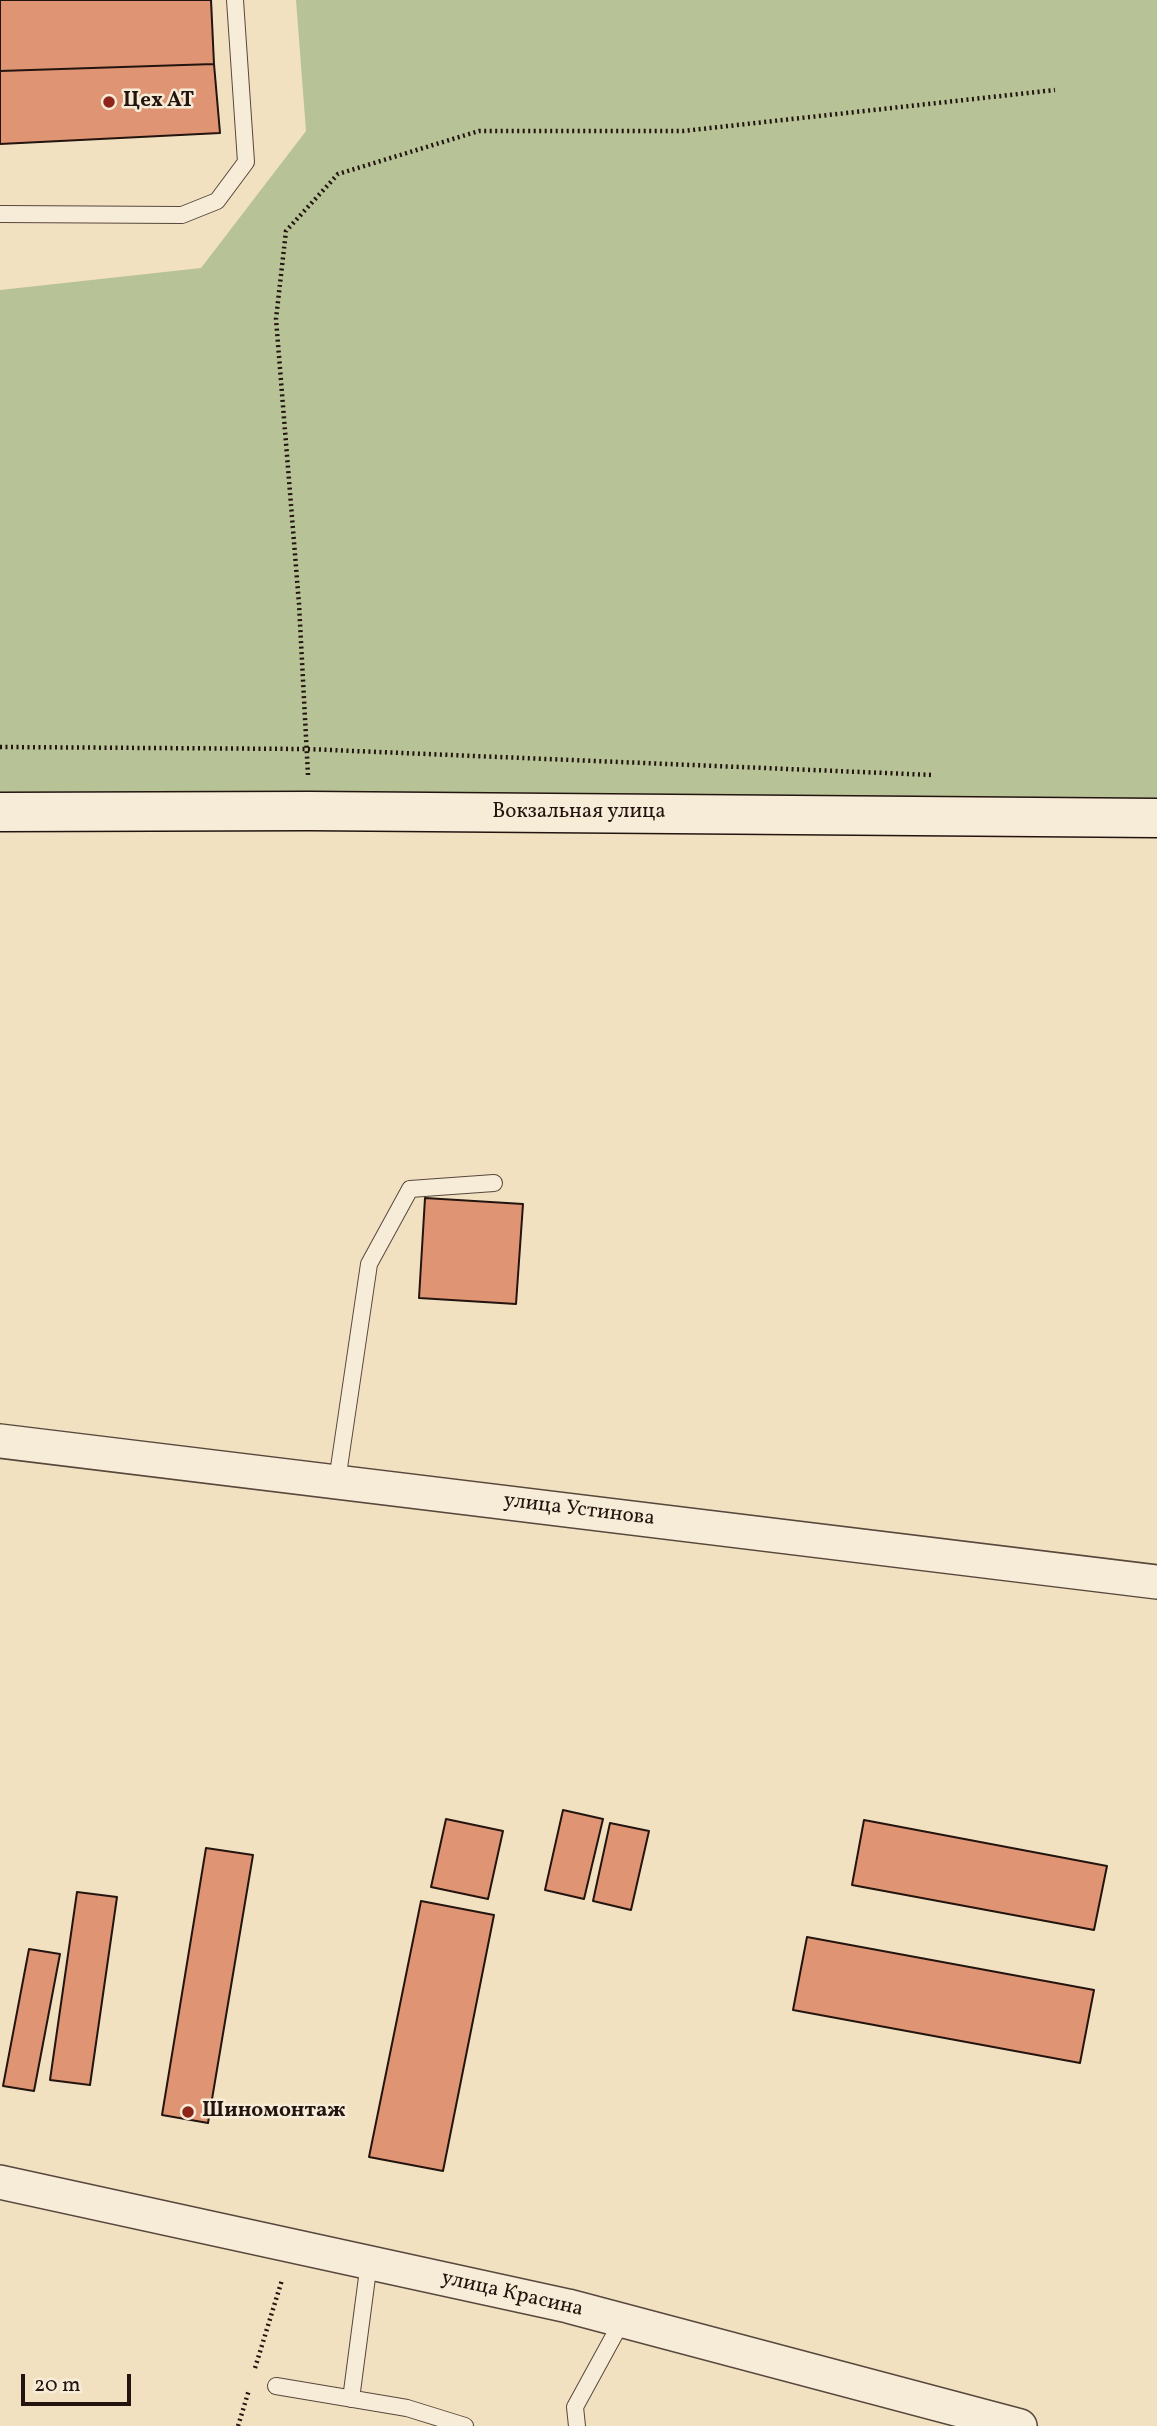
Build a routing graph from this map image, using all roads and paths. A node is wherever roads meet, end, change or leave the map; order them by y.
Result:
1 (235, 0) edge
2 (1055, 90) dead end
3 (0, 214) edge
4 (0, 747) edge
5 (306, 749) junction
6 (934, 775) dead end
7 (309, 811) junction
8 (0, 812) edge
9 (1157, 818) edge
10 (494, 1183) dead end
11 (0, 1441) edge
12 (337, 1481) junction
13 (1157, 1582) edge
14 (0, 2182) edge
15 (293, 2245) junction
16 (369, 2262) junction
17 (622, 2321) junction
18 (253, 2374) dead end
19 (276, 2386) dead end
20 (250, 2387) dead end
21 (351, 2399) junction
22 (238, 2426) edge
23 (465, 2426) edge
24 (577, 2426) edge
25 (1020, 2426) edge

1 - 3 lane
2 - 5 path
4 - 5 path
5 - 6 path
5 - 7 path
7 - 8 street, Вокзальная улица
7 - 9 street, Вокзальная улица
10 - 12 lane
11 - 12 street, улица Устинова
12 - 13 street, улица Устинова
14 - 15 street, улица Красина
15 - 16 street, улица Красина
15 - 18 path
16 - 17 street, улица Красина
16 - 21 lane
17 - 24 lane
17 - 25 street, улица Красина
19 - 21 lane
20 - 22 path
21 - 23 lane

